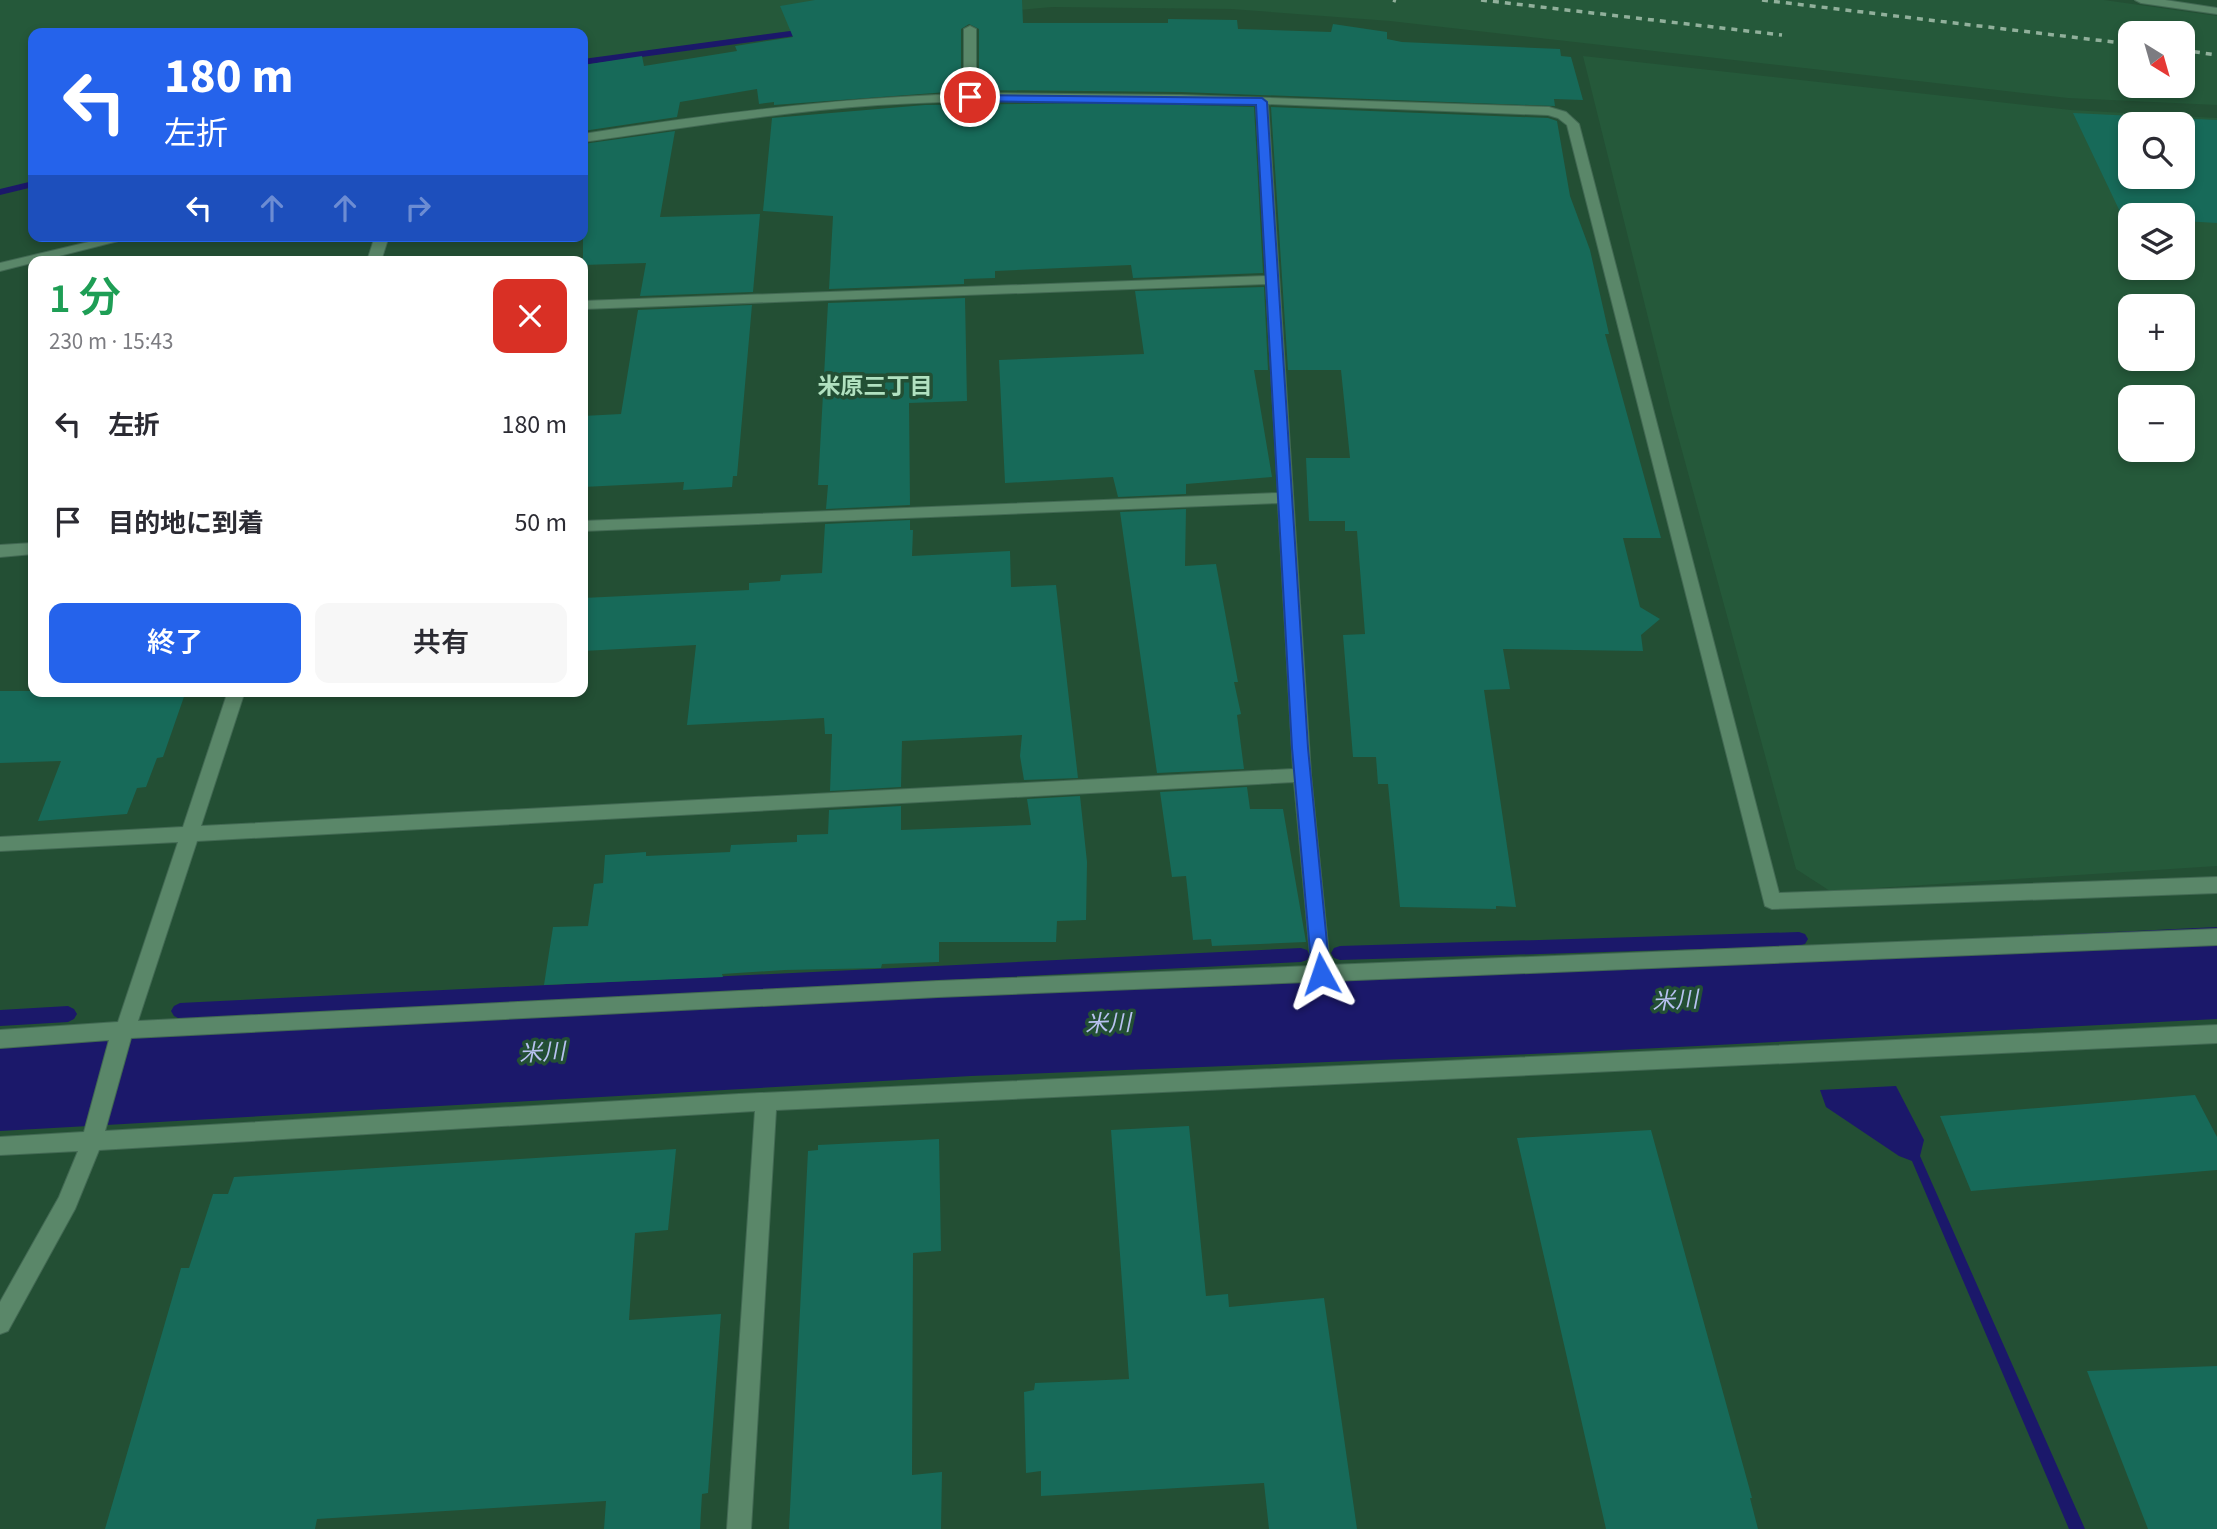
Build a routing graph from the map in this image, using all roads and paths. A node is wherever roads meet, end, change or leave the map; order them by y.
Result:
1 (2141, 0) edge
2 (2217, 11) edge
3 (970, 29) dead end
4 (970, 97) junction
5 (1262, 102) junction
6 (588, 137) edge
7 (106, 242) edge
8 (47, 256) edge
9 (28, 260) edge
10 (0, 267) edge
11 (1272, 280) junction
12 (588, 305) edge
13 (1283, 498) junction
14 (588, 526) edge
15 (28, 549) edge
16 (0, 551) edge
17 (234, 697) edge
18 (1302, 775) junction
19 (190, 836) junction
20 (0, 844) edge
21 (2217, 885) edge
22 (2217, 937) edge
23 (1321, 974) junction
24 (2217, 1034) edge
25 (122, 1036) junction
26 (0, 1039) edge
27 (765, 1102) junction
28 (92, 1141) junction
29 (0, 1146) edge
30 (0, 1323) edge
31 (739, 1529) edge

1 - 2 street
3 - 4 street
4 - 5 street
4 - 6 street
5 - 11 street
5 - 21 street
7 - 8 street
9 - 10 street
11 - 12 street
11 - 13 street
13 - 14 street
13 - 18 street
15 - 16 street
17 - 19 street
18 - 19 street
18 - 23 street
19 - 20 street
19 - 25 street
22 - 23 street
23 - 25 street
24 - 27 street
25 - 26 street
25 - 28 street
27 - 28 street
27 - 31 street
28 - 29 street
28 - 30 street

